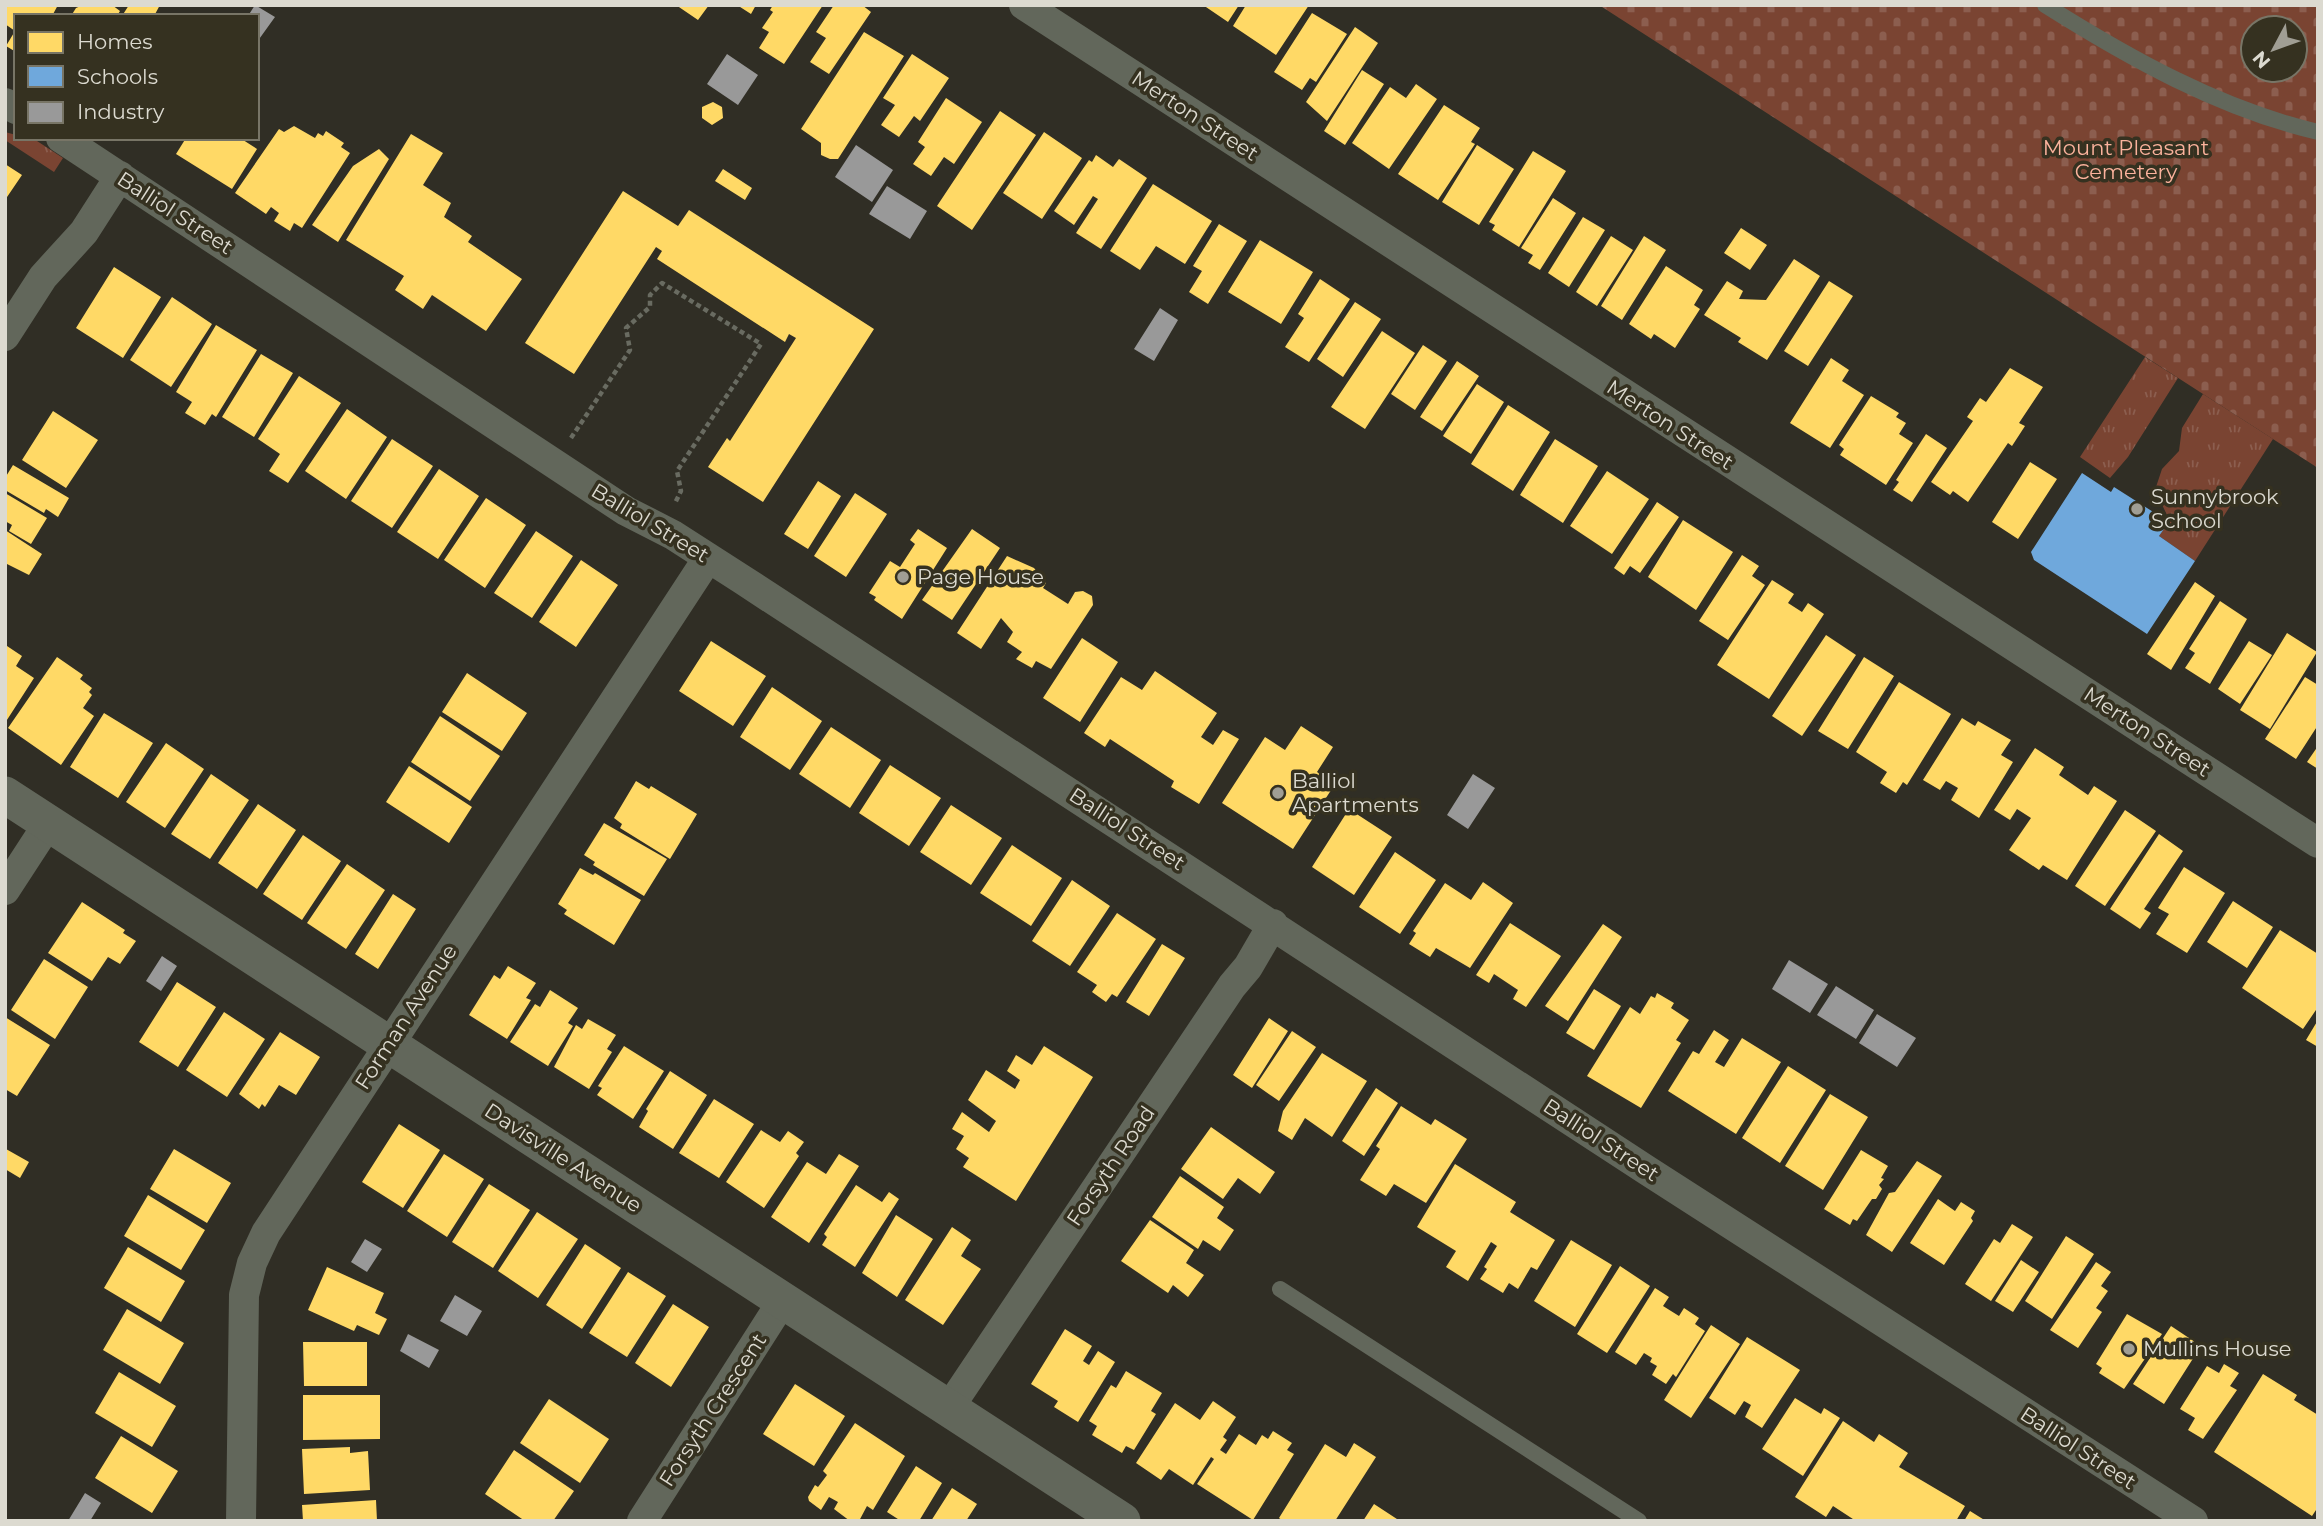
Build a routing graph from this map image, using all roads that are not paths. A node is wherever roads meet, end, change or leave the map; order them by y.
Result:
1 (1024, 5) edge
2 (2045, 5) edge
3 (2318, 132) edge
4 (64, 140) edge
5 (120, 176) junction
6 (5, 336) edge
7 (708, 558) junction
8 (5, 796) edge
9 (48, 824) junction
10 (2318, 843) edge
11 (5, 890) edge
12 (1273, 924) junction
13 (388, 1045) junction
14 (1280, 1289) dead end
15 (783, 1300) junction
16 (949, 1408) junction
17 (1113, 1518) edge
18 (241, 1521) edge
19 (642, 1521) edge
20 (1639, 1521) edge
21 (2193, 1521) edge

1 - 10 street, Merton Street
2 - 3 lane
4 - 5 street, Balliol Street
5 - 6 street
5 - 7 street, Balliol Street
7 - 12 street, Balliol Street
7 - 13 street, Forman Avenue
8 - 9 street, Davisville Avenue
9 - 11 street
9 - 13 street, Davisville Avenue
12 - 16 street, Forsyth Road
12 - 21 street, Balliol Street
13 - 15 street, Davisville Avenue
13 - 18 street, Forman Avenue
14 - 20 lane
15 - 16 street, Davisville Avenue
15 - 19 street, Forsyth Crescent
16 - 17 street, Davisville Avenue

